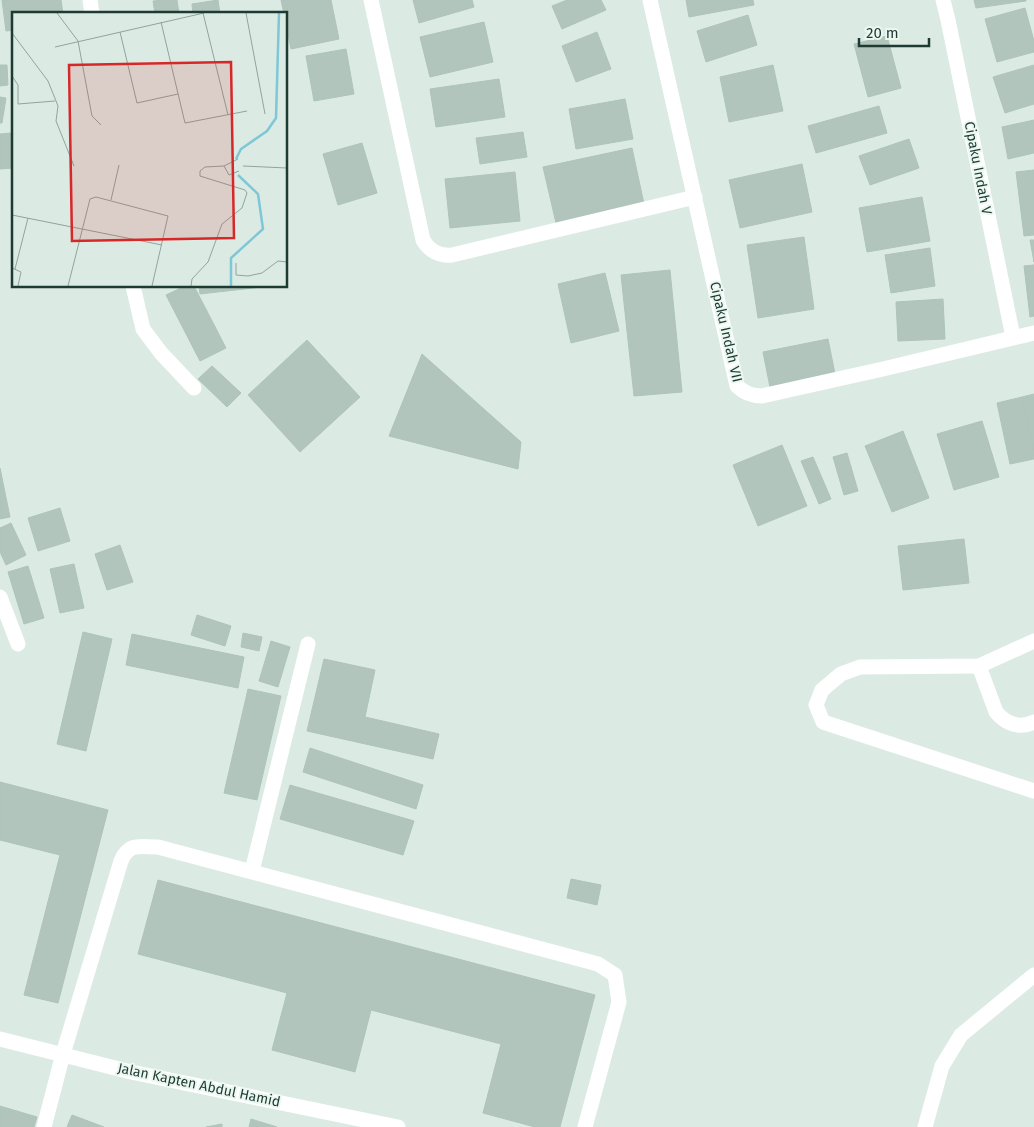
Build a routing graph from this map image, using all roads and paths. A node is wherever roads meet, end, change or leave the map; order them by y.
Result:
1 (371, 0) edge
2 (650, 0) edge
3 (943, 0) edge
4 (695, 197) junction
5 (133, 288) edge
6 (1034, 333) edge
7 (1013, 337) junction
8 (194, 388) dead end
9 (0, 597) edge
10 (1034, 641) edge
11 (18, 644) dead end
12 (308, 644) dead end
13 (979, 666) junction
14 (1034, 722) edge
15 (1034, 791) edge
16 (252, 871) junction
17 (1034, 975) edge
18 (0, 1039) edge
19 (63, 1054) junction
20 (44, 1127) edge
21 (398, 1127) edge
22 (585, 1127) edge
23 (925, 1127) edge

1 - 4 street
2 - 4 street, Cipaku Indah VII
3 - 7 street, Cipaku Indah V
4 - 7 street, Cipaku Indah VII
5 - 8 street
6 - 7 street, Cipaku Indah VII
9 - 11 street
10 - 13 street
12 - 16 street
13 - 14 street
13 - 15 street
16 - 19 street
16 - 22 street
17 - 23 street
18 - 19 street, Jalan Kapten Abdul Hamid
19 - 20 street
19 - 21 street, Jalan Kapten Abdul Hamid

